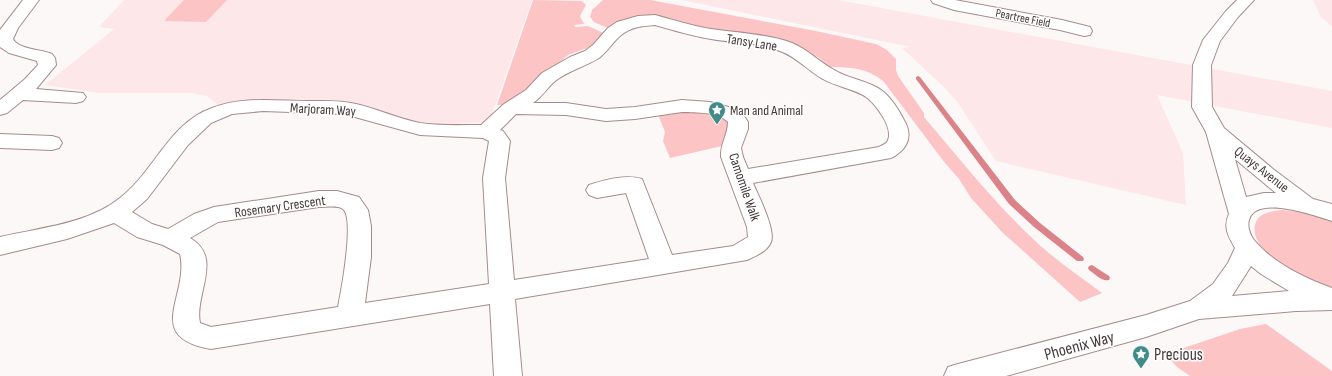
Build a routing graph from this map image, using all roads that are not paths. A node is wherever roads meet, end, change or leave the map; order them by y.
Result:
1 (31, 0) edge
2 (940, 0) edge
3 (1246, 0) edge
4 (1084, 31) dead end
5 (2, 39) edge
6 (20, 94) junction
7 (76, 97) dead end
8 (511, 108) junction
9 (0, 109) edge
10 (486, 132) junction
11 (1216, 132) junction
12 (0, 142) edge
13 (52, 143) dead end
14 (740, 178) junction
15 (597, 190) dead end
16 (1309, 205) junction
17 (116, 213) junction
18 (1240, 213) junction
19 (1332, 213) edge
20 (170, 238) junction
21 (0, 246) edge
22 (1248, 248) junction
23 (663, 265) junction
24 (501, 292) junction
25 (1332, 299) edge
26 (1199, 309) junction
27 (350, 316) junction
28 (987, 373) edge
29 (508, 376) edge
30 (958, 376) edge

1 - 5 street
2 - 4 street, Peartree Field
3 - 11 street, Quays Avenue
5 - 6 street
6 - 7 street
6 - 9 street
8 - 10 street, Tansy Lane
8 - 14 street, Camomile Walk
8 - 14 street, Tansy Lane
10 - 17 street, Marjoram Way
10 - 24 street
11 - 16 street, Quays Avenue
11 - 18 street, Quays Avenue
12 - 13 street
14 - 23 street, Camomile Walk
15 - 23 street
16 - 18 street
16 - 19 street
17 - 20 street
17 - 21 street, Marjoram Way
18 - 22 street
20 - 27 street
20 - 27 street, Rosemary Crescent
22 - 25 street
22 - 26 street, Phoenix Way
23 - 24 street, Camomile Walk
24 - 27 street
24 - 29 street
25 - 26 street, Phoenix Way
26 - 28 street, Phoenix Way
28 - 30 street, Phoenix Way

